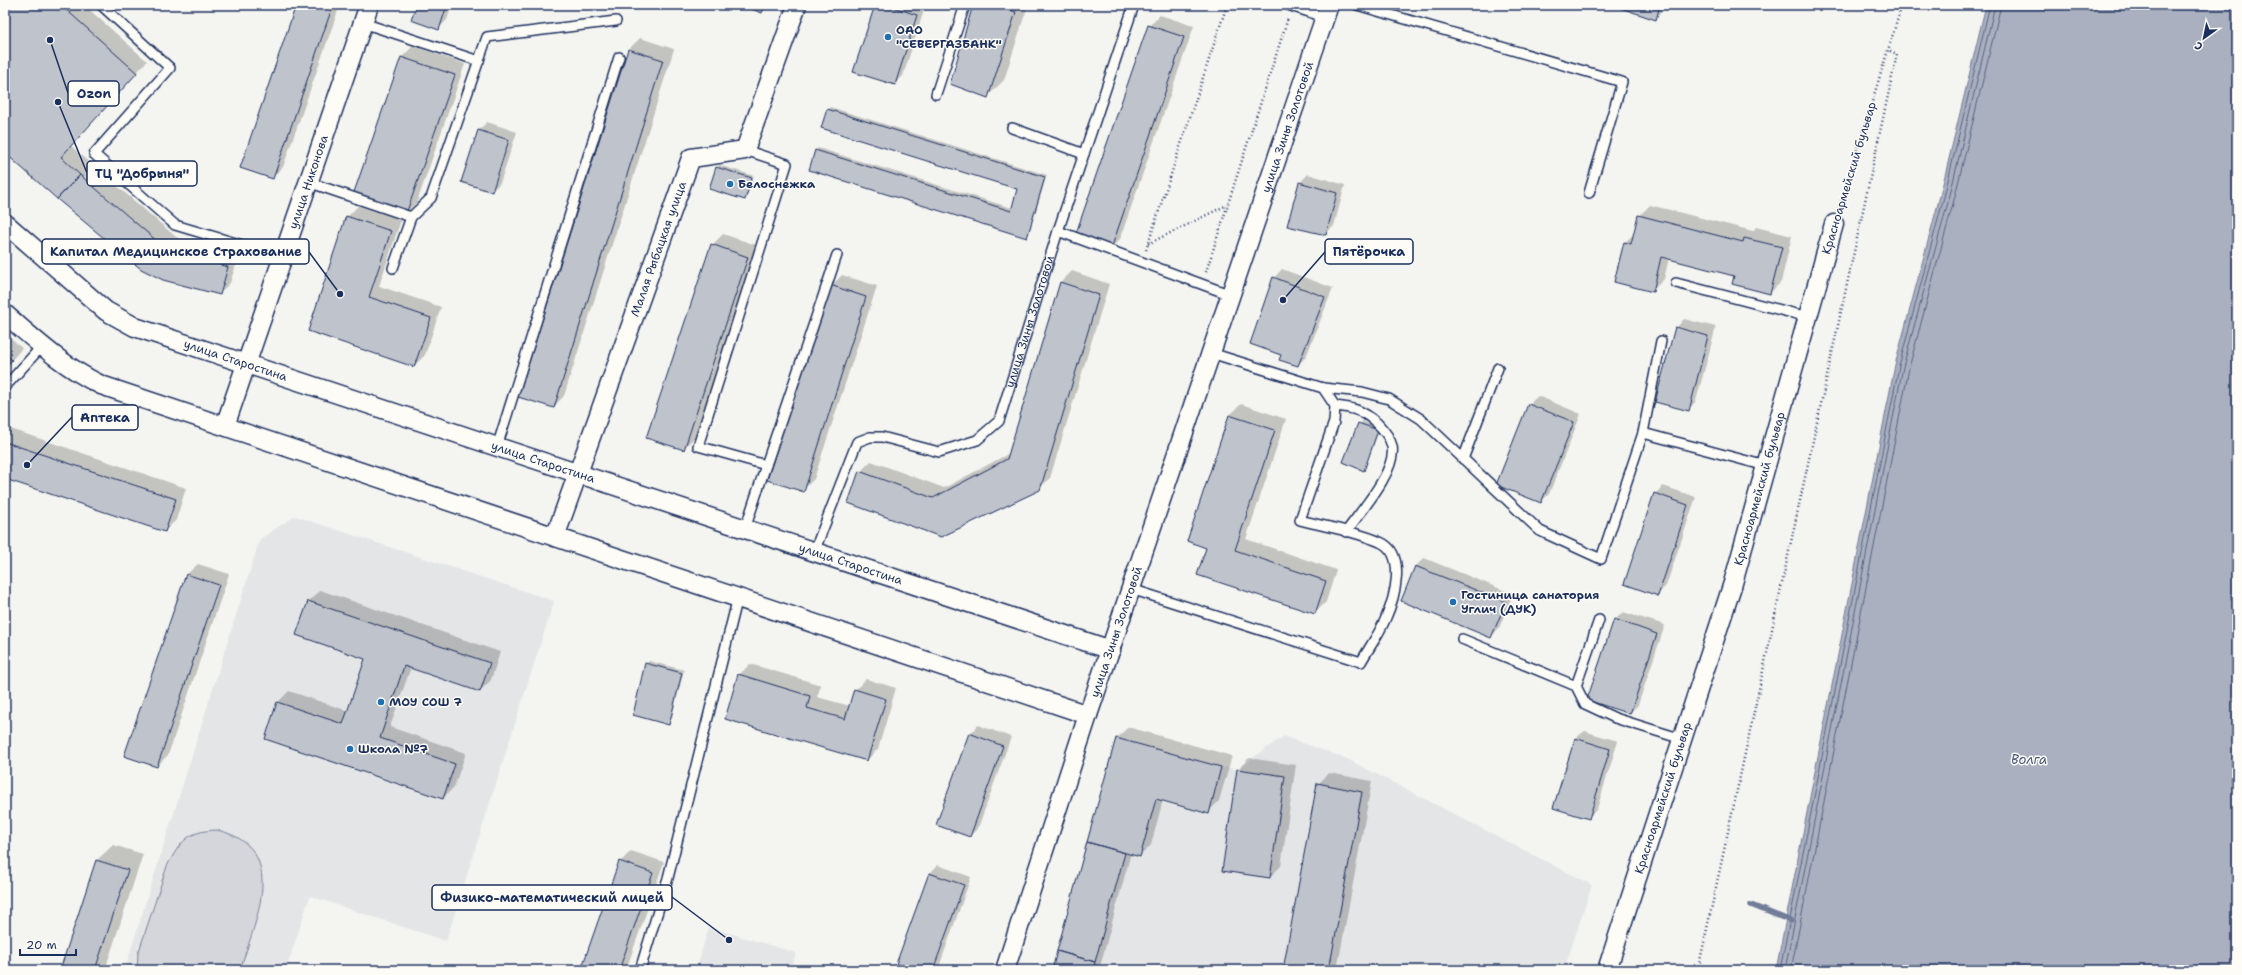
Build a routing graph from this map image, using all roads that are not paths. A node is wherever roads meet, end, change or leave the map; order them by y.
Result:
1 (101, 5) edge
2 (368, 5) edge
3 (797, 5) edge
4 (965, 5) edge
5 (1134, 5) edge
6 (1356, 5) edge
7 (1290, 6) edge
8 (1326, 11) edge
9 (616, 21) dead end
10 (363, 23) junction
11 (619, 56) dead end
12 (479, 61) junction
13 (936, 94) dead end
14 (1012, 128) dead end
15 (745, 150) junction
16 (1084, 154) junction
17 (308, 182) junction
18 (1589, 193) dead end
19 (411, 217) junction
20 (5, 223) edge
21 (1834, 224) road end
22 (1058, 231) junction
23 (837, 255) dead end
24 (283, 257) junction
25 (393, 268) dead end
26 (1676, 283) dead end
27 (1231, 295) junction
28 (5, 314) edge
29 (1808, 317) junction
30 (1661, 341) dead end
31 (42, 346) junction
32 (1211, 353) junction
33 (246, 364) junction
34 (1498, 368) dead end
35 (5, 387) edge
36 (1323, 388) junction
37 (1336, 406) junction
38 (225, 426) junction
39 (1643, 433) junction
40 (497, 447) junction
41 (1463, 459) junction
42 (766, 465) junction
43 (1766, 466) junction
44 (577, 473) junction
45 (744, 529) junction
46 (1346, 532) junction
47 (555, 537) junction
48 (814, 552) junction
49 (1131, 589) junction
50 (738, 597) junction
51 (1599, 620) dead end
52 (1462, 639) dead end
53 (1111, 650) junction
54 (1576, 686) junction
55 (1088, 715) junction
56 (1682, 739) junction
57 (640, 970) edge
58 (1005, 970) edge
59 (1606, 970) edge

1 - 24 lane
2 - 10 street, улица Никонова
3 - 15 street
4 - 13 lane
5 - 16 lane
6 - 18 lane
7 - 8 lane
8 - 27 street, улица Зины Золотовой
9 - 12 lane
10 - 12 lane
10 - 17 street, улица Никонова
11 - 40 lane
12 - 19 lane
14 - 16 lane
15 - 42 lane
15 - 44 street, Малая Рыбацкая улица
16 - 22 lane
17 - 19 lane
17 - 24 street, улица Никонова
19 - 25 lane
20 - 33 street, улица Старостина
21 - 29 street, Красноармейский бульвар
22 - 27 lane
22 - 48 lane, улица Зины Золотовой
23 - 42 lane
24 - 33 street, улица Никонова
26 - 29 lane
27 - 32 street, улица Зины Золотовой
28 - 31 street
29 - 43 street, Красноармейский бульвар
30 - 39 lane
31 - 35 lane
31 - 38 street
32 - 36 lane
32 - 49 street, улица Зины Золотовой
33 - 38 street, улица Никонова
33 - 40 street, улица Старостина
34 - 41 lane
36 - 37 lane
36 - 41 lane
37 - 46 lane
37 - 46 lane
38 - 47 street
39 - 41 lane
39 - 43 lane
40 - 44 street, улица Старостина
42 - 45 lane
43 - 56 street, Красноармейский бульвар
44 - 45 street, улица Старостина
44 - 47 street, Малая Рыбацкая улица
45 - 48 street, улица Старостина
46 - 49 lane
47 - 50 street
48 - 53 street, улица Старостина
49 - 53 street, улица Зины Золотовой
50 - 55 street
50 - 57 lane
51 - 54 lane
52 - 54 lane
53 - 55 street, улица Зины Золотовой
54 - 56 lane
55 - 58 street, улица Зины Золотовой
56 - 59 street, Красноармейский бульвар

